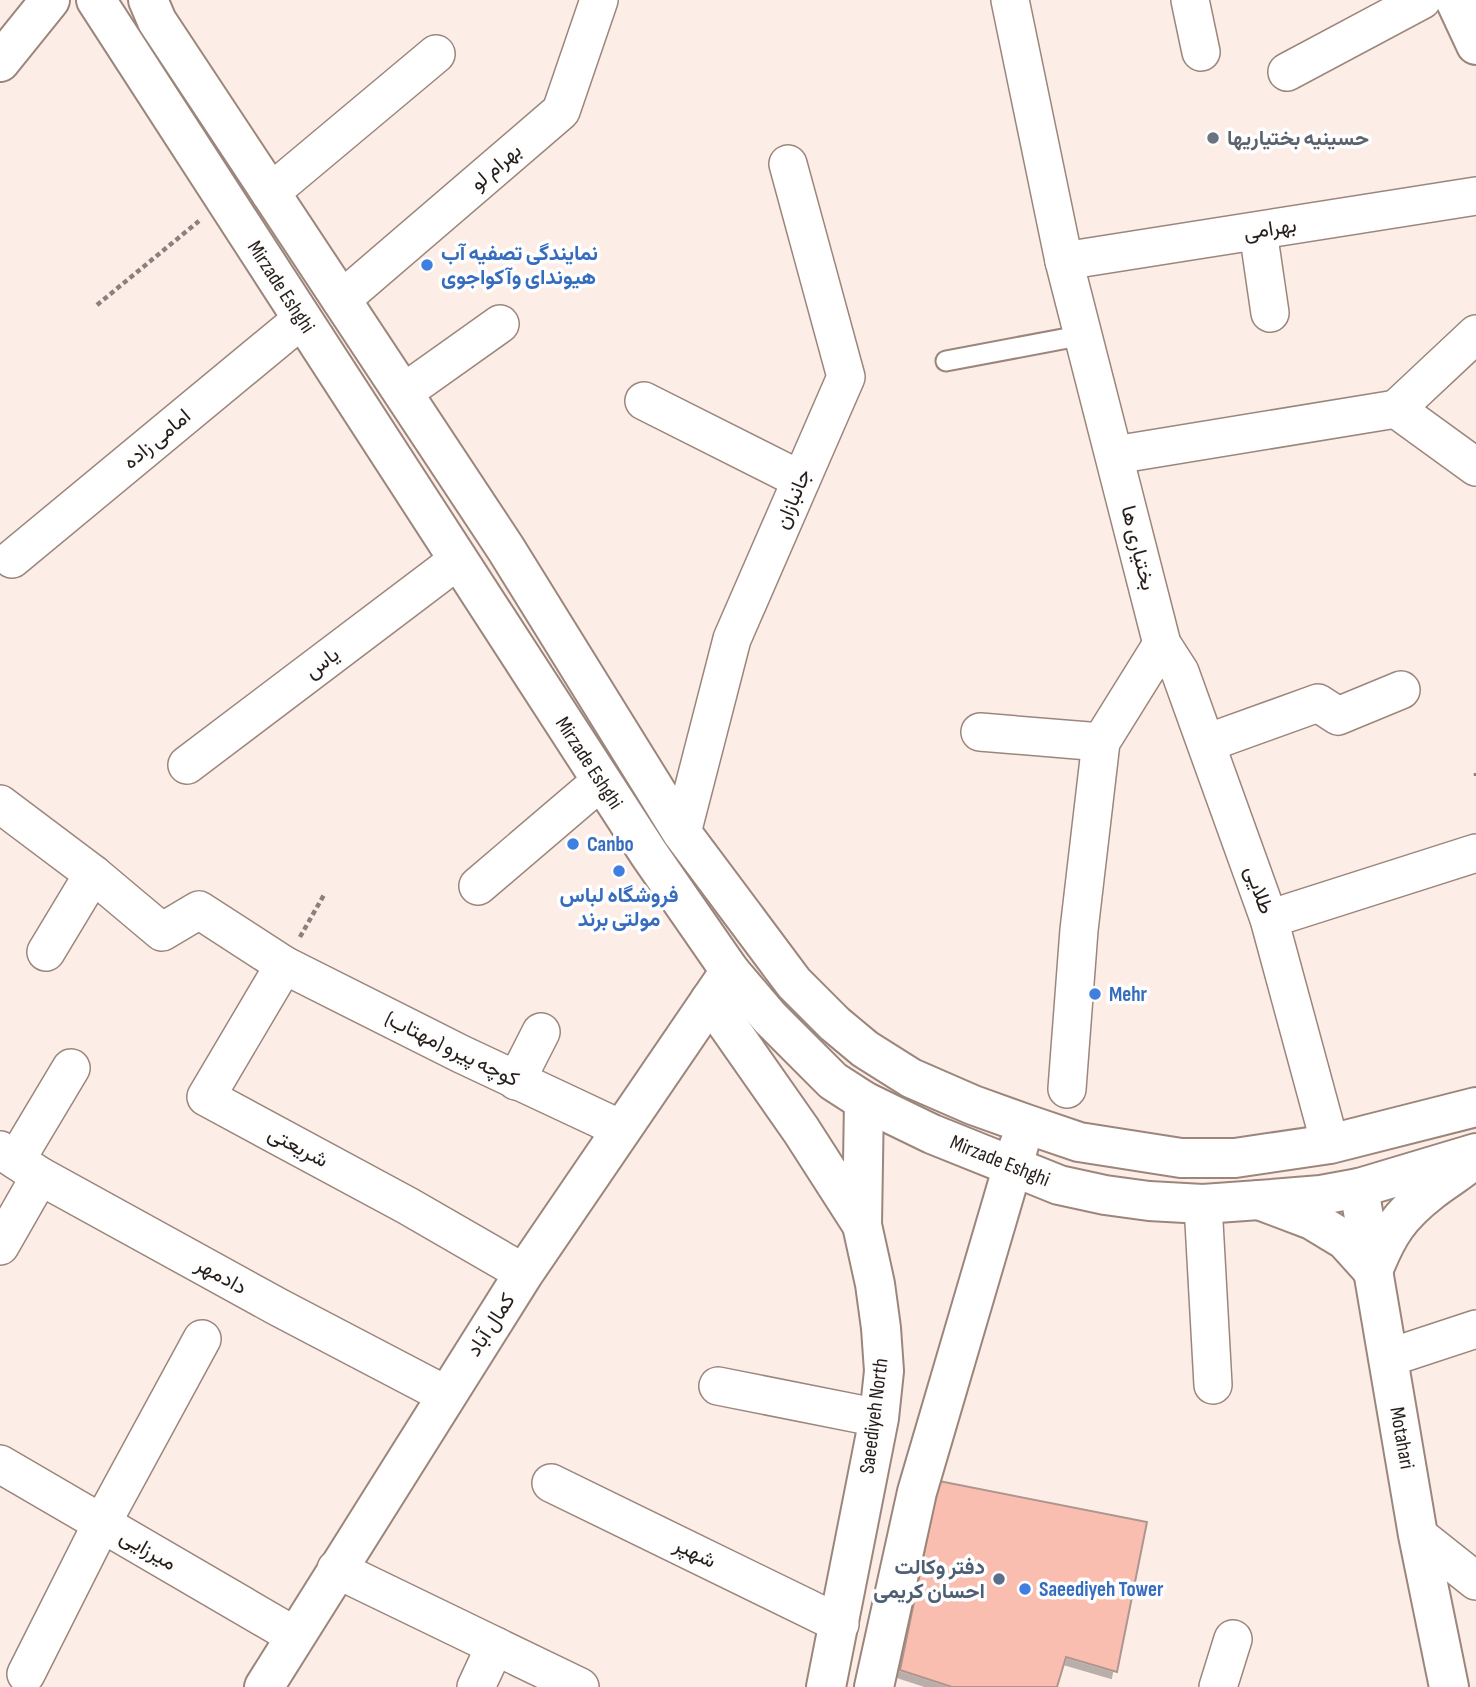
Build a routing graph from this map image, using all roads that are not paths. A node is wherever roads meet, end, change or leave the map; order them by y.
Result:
1 (50, 0) edge
2 (96, 0) edge
3 (148, 0) edge
4 (598, 0) edge
5 (1010, 0) edge
6 (1190, 0) edge
7 (1422, 0) edge
8 (1455, 0) edge
9 (1366, 13) edge
10 (1476, 45) edge
11 (1201, 52) dead end
12 (436, 54) dead end
13 (0, 62) edge
14 (1287, 72) dead end
15 (788, 164) dead end
16 (270, 192) junction
17 (1476, 196) edge
18 (1258, 231) junction
19 (1065, 261) junction
20 (341, 300) junction
21 (1270, 313) dead end
22 (302, 319) junction
23 (500, 324) dead end
24 (1476, 334) edge
25 (1084, 335) junction
26 (946, 361) dead end
27 (403, 393) junction
28 (643, 401) dead end
29 (1396, 409) junction
30 (1115, 455) junction
31 (1476, 467) edge
32 (801, 480) junction
33 (12, 559) dead end
34 (458, 560) junction
35 (1162, 644) junction
36 (1401, 690) dead end
37 (981, 732) dead end
38 (1101, 742) junction
39 (1207, 743) junction
40 (187, 765) dead end
41 (601, 781) junction
42 (0, 804) edge
43 (682, 833) junction
44 (1476, 853) edge
45 (649, 854) junction
46 (93, 874) junction
47 (478, 886) dead end
48 (1269, 919) junction
49 (46, 952) dead end
50 (284, 965) junction
51 (720, 986) junction
52 (541, 1032) dead end
53 (71, 1068) dead end
54 (516, 1081) junction
55 (1067, 1089) dead end
56 (864, 1101) junction
57 (1476, 1107) edge
58 (1026, 1124) junction
59 (621, 1129) junction
60 (1330, 1144) junction
61 (1476, 1155) edge
62 (18, 1162) edge
63 (1012, 1168) junction
64 (1359, 1188) junction
65 (1259, 1200) junction
66 (1203, 1204) junction
67 (862, 1225) junction
68 (0, 1246) edge
69 (1373, 1270) junction
70 (524, 1273) junction
71 (1476, 1329) edge
72 (202, 1339) dead end
73 (1388, 1358) junction
74 (1213, 1385) dead end
75 (718, 1386) dead end
76 (446, 1395) junction
77 (879, 1418) junction
78 (0, 1464) edge
79 (551, 1483) dead end
80 (102, 1523) junction
81 (1418, 1535) junction
82 (336, 1569) junction
83 (1476, 1581) edge
84 (839, 1624) junction
85 (886, 1634) junction
86 (295, 1636) junction
87 (1233, 1639) dead end
88 (495, 1646) junction
89 (26, 1674) dead end
90 (264, 1687) edge
91 (476, 1687) edge
92 (580, 1687) edge
93 (826, 1687) edge
94 (874, 1687) edge
95 (1218, 1687) edge
96 (1449, 1687) edge

1 - 13 main road
2 - 22 main road, Mirzade Eshghi
3 - 16 main road, Mirzade Eshghi
4 - 20 street, بهرام لو
5 - 19 street, بختیاری ها
6 - 11 street
7 - 9 street
8 - 10 main road
9 - 14 street
12 - 16 street
15 - 32 street, جانبازان
16 - 20 main road, Mirzade Eshghi
17 - 18 street, بهرامی
18 - 19 street, بهرامی
18 - 21 street
19 - 25 street, بختیاری ها
20 - 27 main road, Mirzade Eshghi
22 - 33 street, امامی زاده
22 - 34 main road, Mirzade Eshghi
23 - 27 street
24 - 29 street
25 - 26 lane
25 - 30 street, بختیاری ها
27 - 43 main road, Mirzade Eshghi
28 - 32 street
29 - 30 street
29 - 31 street
30 - 35 street, بختیاری ها
32 - 43 street, جانبازان
34 - 40 street, یاس
34 - 41 main road, Mirzade Eshghi
35 - 38 street
35 - 39 street, طلایی
36 - 39 street
37 - 38 street
38 - 55 street
39 - 48 street, طلایی
41 - 45 main road, Mirzade Eshghi
41 - 47 street
42 - 46 street
43 - 45 main road
43 - 58 main road, Mirzade Eshghi
44 - 48 street
45 - 51 main road, Mirzade Eshghi
46 - 49 street
46 - 50 street, کوچه پیرو (مهتاب)
48 - 60 street, طلایی
50 - 54 street, کوچه پیرو (مهتاب)
50 - 70 street, شریعتی
51 - 56 main road, Mirzade Eshghi
51 - 59 main road, کمال آباد
51 - 67 main road
52 - 54 street
53 - 62 street
54 - 59 street, کوچه پیرو (مهتاب)
56 - 63 main road, Mirzade Eshghi
56 - 67 main road, Saeediyeh North
57 - 60 main road, Mirzade Eshghi
58 - 60 main road, Mirzade Eshghi
58 - 63 main road
59 - 70 main road, کمال آباد
61 - 64 main road, Mirzade Eshghi
61 - 69 main road
62 - 68 street
62 - 76 street, دادمهر
63 - 66 main road, Mirzade Eshghi
63 - 85 main road
64 - 65 main road, Mirzade Eshghi
64 - 69 main road, Motahari
65 - 66 main road, Mirzade Eshghi
65 - 69 main road
66 - 74 street
67 - 77 main road, Saeediyeh North
69 - 73 main road, Motahari
70 - 76 main road, کمال آباد
71 - 73 street
72 - 80 street
73 - 81 main road, Motahari
75 - 77 street
76 - 82 main road, کمال آباد
77 - 84 main road, Saeediyeh North
78 - 80 street, میرزایی
79 - 84 street, شهپر
80 - 86 street, میرزایی
80 - 89 street
81 - 83 street
81 - 96 main road, Motahari
82 - 86 main road, کمال آباد
82 - 88 street
84 - 85 main road
84 - 93 main road, Saeediyeh North
85 - 94 main road
86 - 90 main road, کمال آباد
87 - 95 street
88 - 91 street
88 - 92 street

